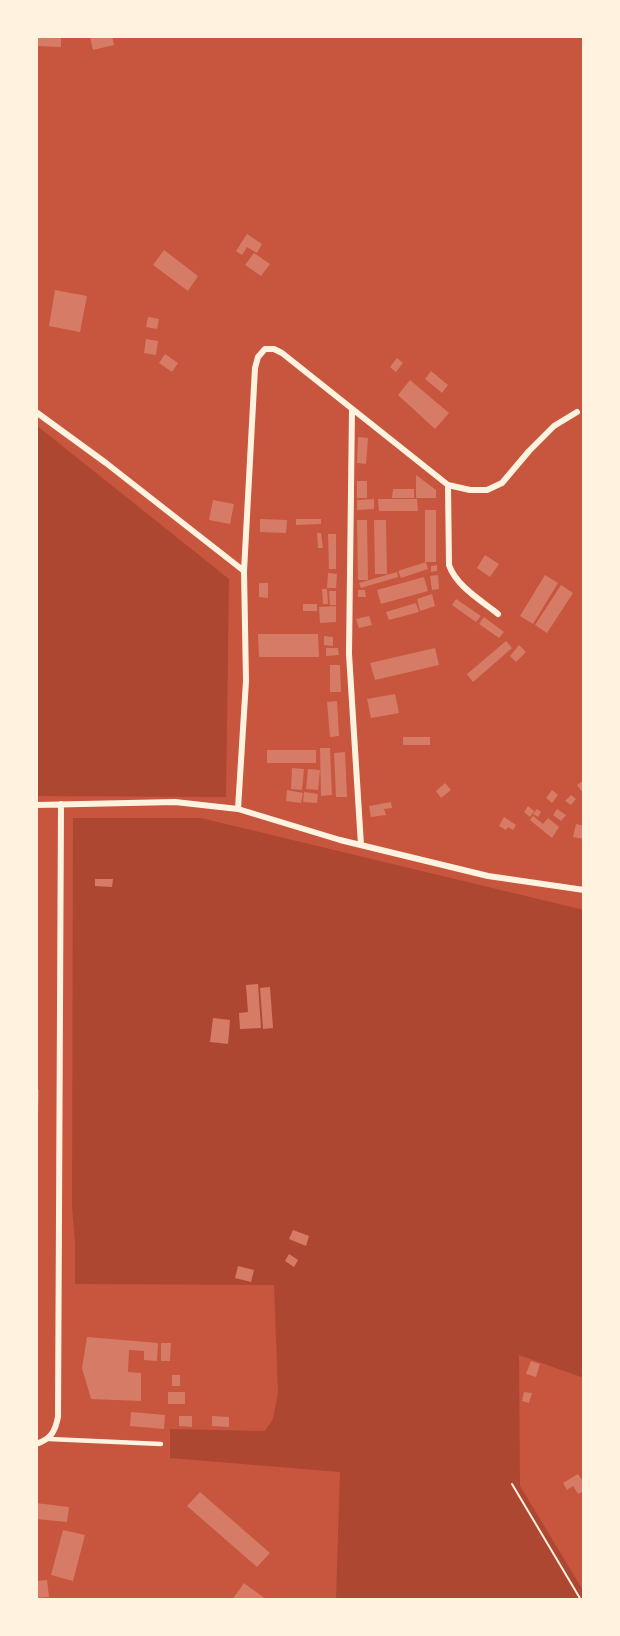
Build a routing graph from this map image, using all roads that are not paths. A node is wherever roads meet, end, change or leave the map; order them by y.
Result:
1 (352, 408) junction
2 (36, 412) edge
3 (577, 412) dead end
4 (447, 485) junction
5 (244, 572) junction
6 (498, 614) dead end
7 (61, 804) junction
8 (36, 805) edge
9 (238, 809) junction
10 (361, 845) junction
11 (584, 890) edge
12 (49, 1439) junction
13 (36, 1444) edge
14 (161, 1444) dead end

1 - 4 street
1 - 5 street
1 - 10 street
2 - 5 street
3 - 4 street
4 - 6 street
5 - 9 street
7 - 8 street
7 - 9 street
7 - 12 street
9 - 10 street
10 - 11 street
12 - 13 street
12 - 14 lane

